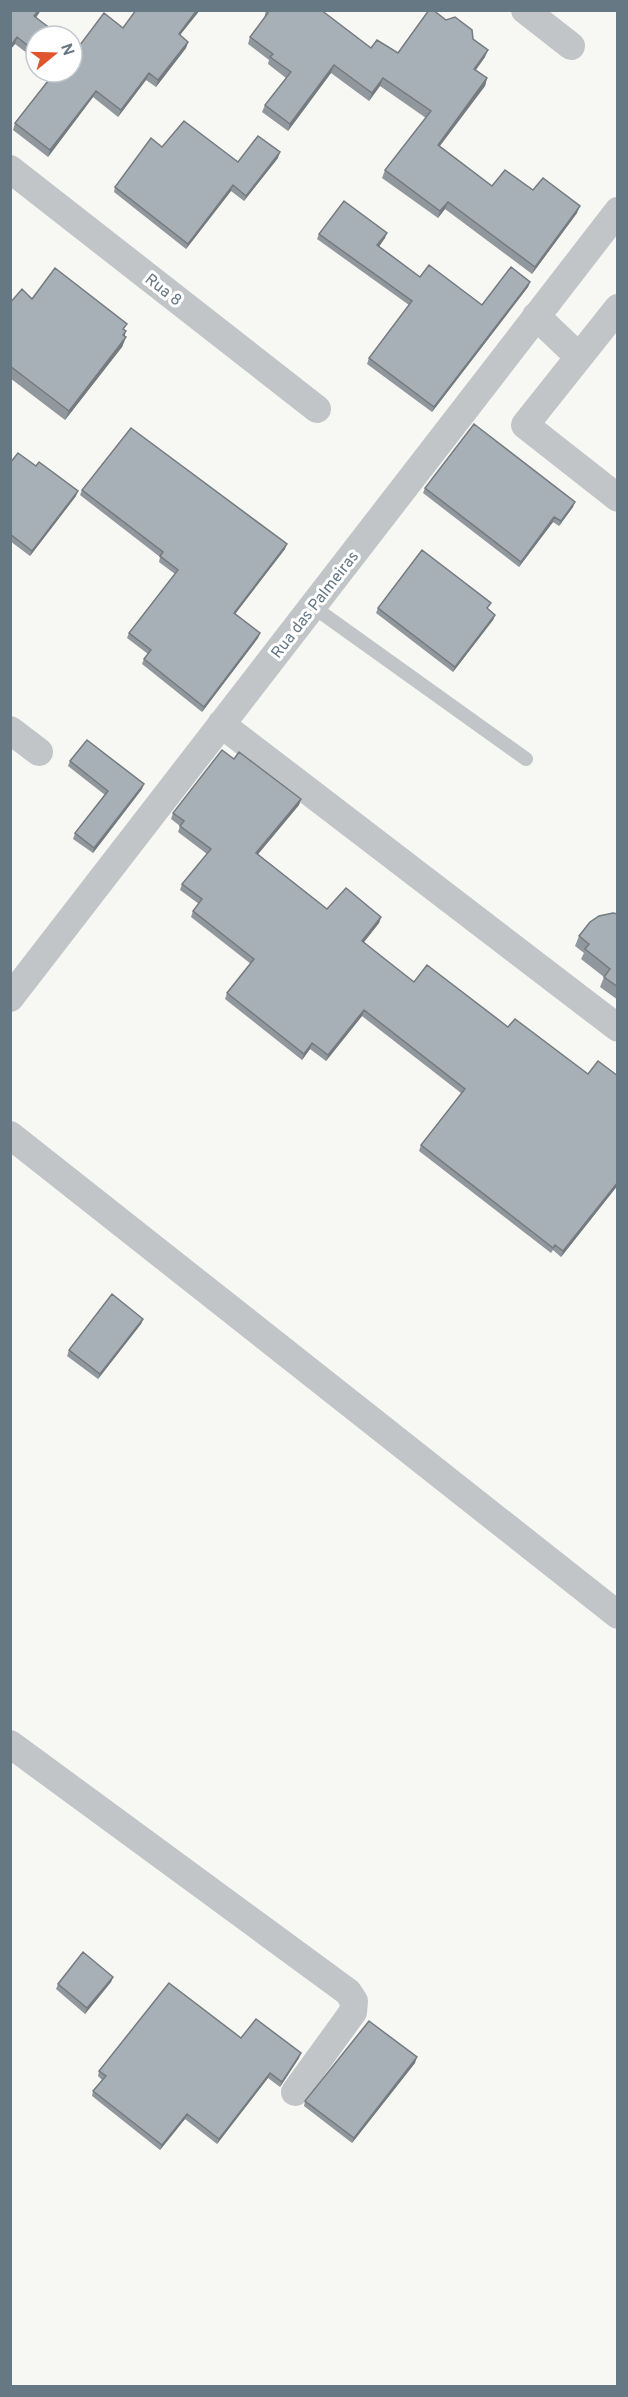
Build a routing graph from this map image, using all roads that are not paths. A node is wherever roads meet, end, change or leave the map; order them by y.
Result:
1 (525, 10) edge
2 (571, 46) dead end
3 (10, 169) edge
4 (618, 211) edge
5 (618, 308) edge
6 (536, 316) junction
7 (579, 357) junction
8 (317, 409) dead end
9 (618, 498) edge
10 (312, 606) junction
11 (221, 724) junction
12 (10, 730) edge
13 (39, 752) dead end
14 (526, 759) dead end
15 (10, 998) edge
16 (618, 1028) edge
17 (10, 1135) edge
18 (618, 1615) edge
19 (10, 1744) edge
20 (295, 2092) dead end

1 - 2 street
3 - 8 street, Rua 8
4 - 6 street, Rua das Palmeiras
5 - 7 street
6 - 7 street
6 - 10 street, Rua das Palmeiras
7 - 9 street
10 - 11 street, Rua das Palmeiras
10 - 14 lane
11 - 15 street, Rua das Palmeiras
11 - 16 street
12 - 13 street
17 - 18 street
19 - 20 street

